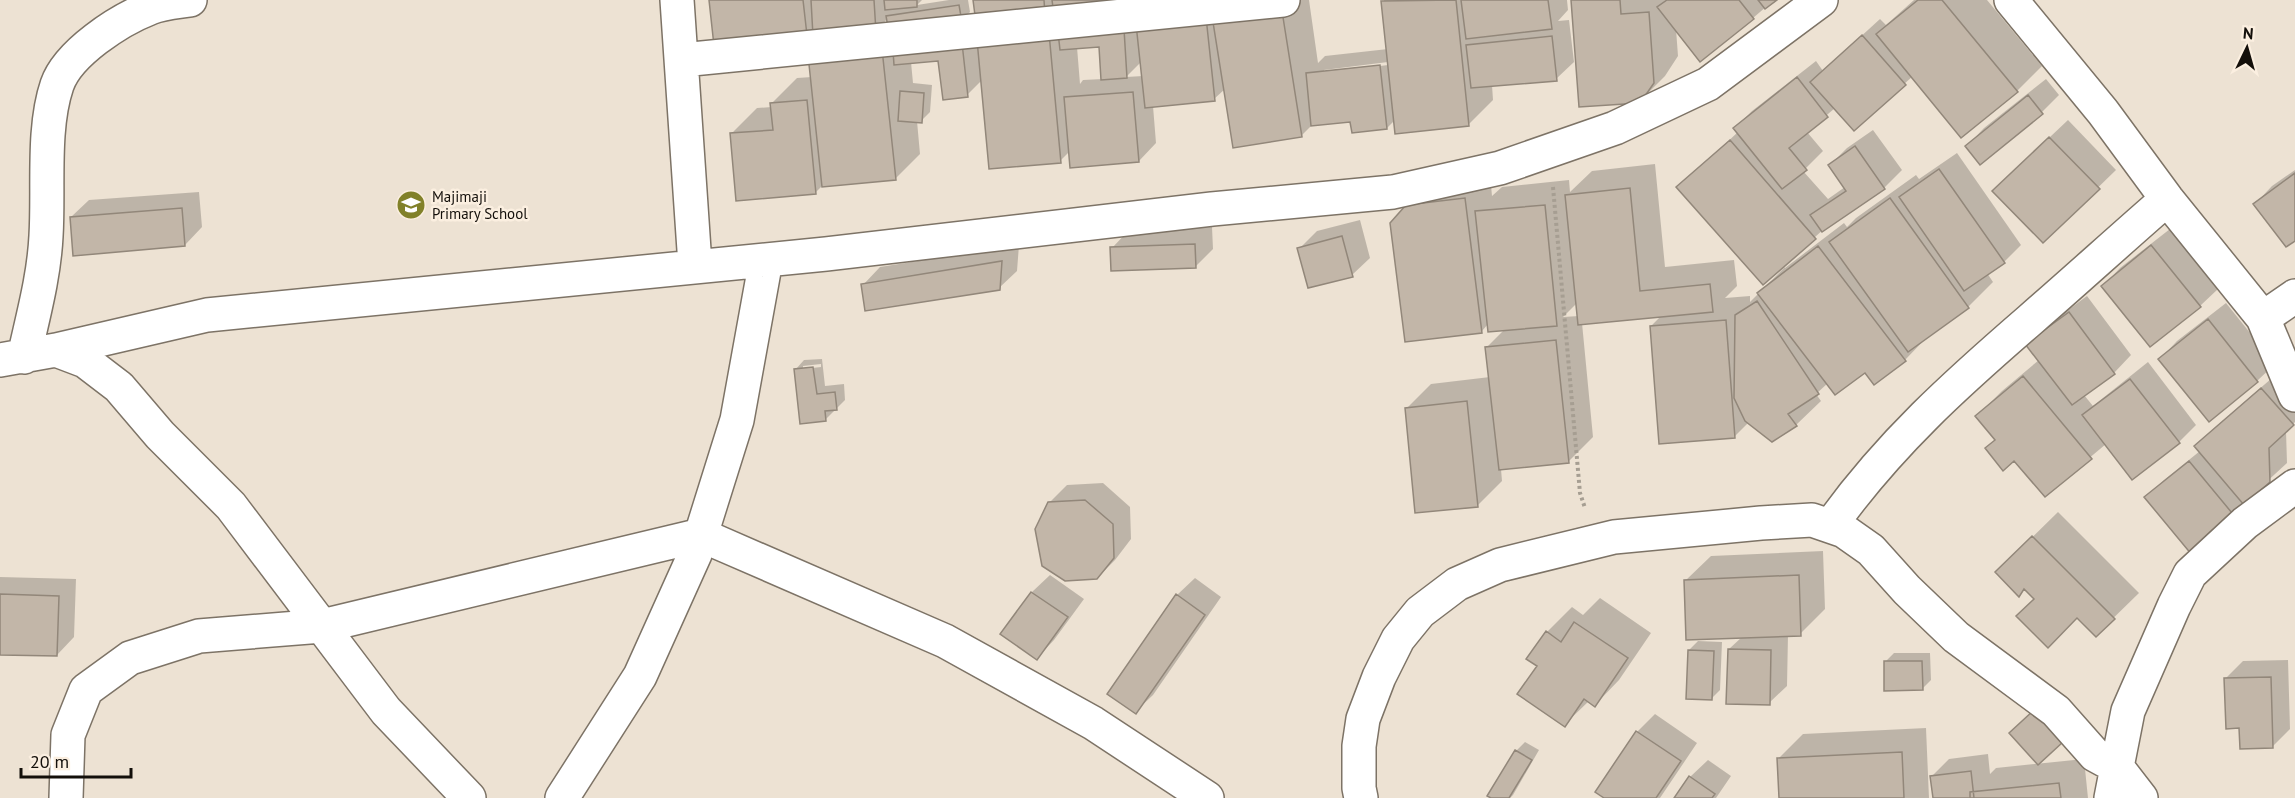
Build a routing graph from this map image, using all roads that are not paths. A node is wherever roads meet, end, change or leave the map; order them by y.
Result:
1 (190, 0) edge
2 (677, 0) edge
3 (1283, 0) edge
4 (1821, 0) edge
5 (2011, 0) edge
6 (682, 60) junction
7 (2167, 199) junction
8 (766, 260) junction
9 (695, 266) junction
10 (2295, 296) edge
11 (2263, 318) junction
12 (56, 350) junction
13 (12, 358) edge
14 (2295, 395) edge
15 (2295, 486) edge
16 (1831, 525) junction
17 (700, 535) junction
18 (322, 626) junction
19 (2114, 782) edge
20 (66, 798) edge
21 (469, 798) edge
22 (562, 798) edge
23 (1207, 798) edge
24 (1361, 798) edge
25 (2141, 798) edge

1 - 13 street
2 - 6 street
3 - 6 street
4 - 8 street
5 - 7 street
6 - 9 street
7 - 11 street
7 - 16 street
8 - 9 street
8 - 17 street
9 - 12 street
10 - 11 street
11 - 14 street
12 - 13 street
12 - 18 street
15 - 19 street
16 - 19 street
16 - 24 street
17 - 18 street
17 - 22 street
17 - 23 street
18 - 20 street
18 - 21 street
19 - 25 street

